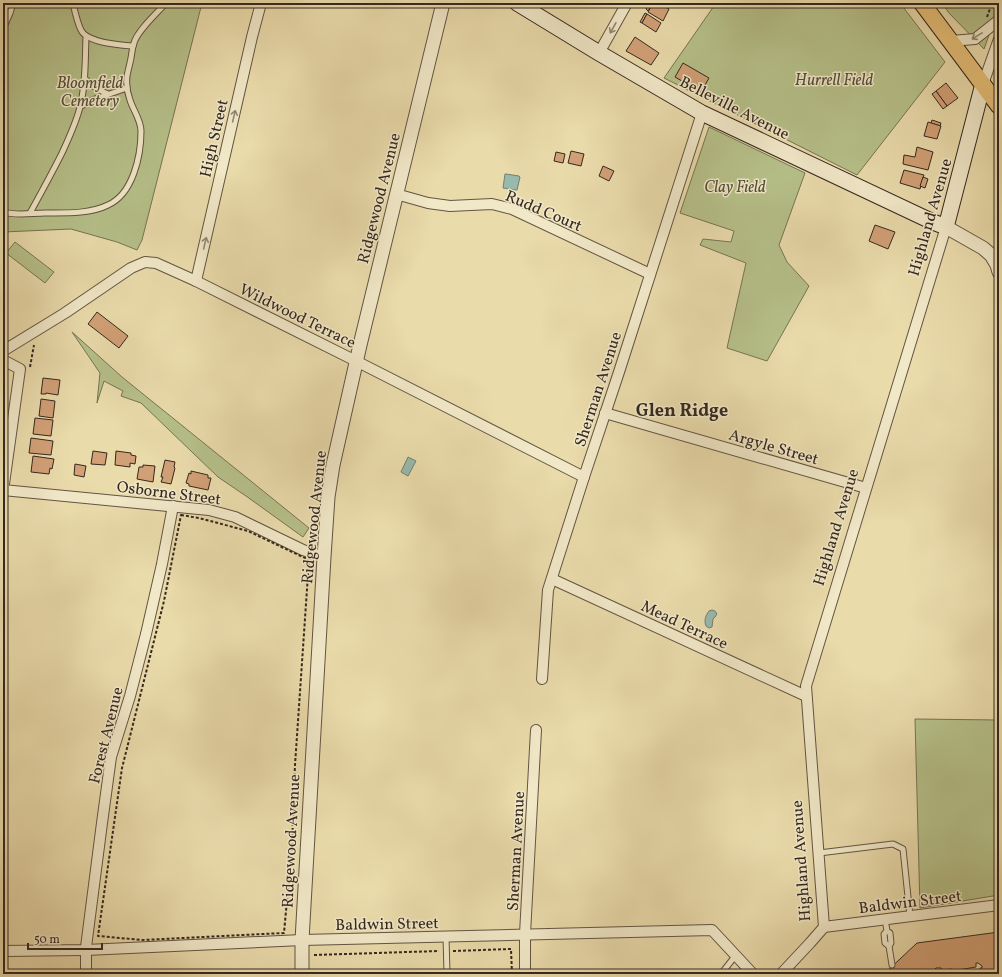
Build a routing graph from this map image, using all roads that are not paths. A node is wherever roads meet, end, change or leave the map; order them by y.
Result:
1 (13, 3) edge
2 (73, 3) edge
3 (166, 3) edge
4 (261, 3) edge
5 (442, 3) edge
6 (517, 3) edge
7 (627, 3) edge
8 (922, 3) edge
9 (999, 20) edge
10 (3, 28) edge
11 (86, 37) junction
12 (999, 39) edge
13 (951, 42) junction
14 (133, 46) junction
15 (599, 53) junction
16 (84, 79) junction
17 (983, 84) junction
18 (127, 88) junction
19 (108, 94) junction
20 (81, 106) junction
21 (999, 106) edge
22 (702, 112) junction
23 (396, 194) junction
24 (3, 212) edge
25 (30, 213) junction
26 (946, 227) junction
27 (999, 272) edge
28 (650, 274) junction
29 (196, 281) junction
30 (3, 350) edge
31 (3, 360) edge
32 (356, 361) junction
33 (605, 413) junction
34 (584, 477) junction
35 (866, 488) junction
36 (3, 490) edge
37 (173, 506) junction
38 (324, 552) junction
39 (552, 579) junction
40 (542, 679) dead end
41 (806, 696) junction
42 (536, 730) dead end
43 (819, 853) junction
44 (999, 905) edge
45 (910, 916) junction
46 (885, 919) junction
47 (824, 926) junction
48 (525, 934) junction
49 (446, 936) junction
50 (302, 940) junction
51 (86, 950) junction
52 (3, 951) edge
53 (736, 955) junction
54 (892, 965) dead end
55 (86, 974) edge
56 (302, 974) edge
57 (447, 974) edge
58 (525, 974) edge
59 (721, 974) edge
60 (753, 974) edge
61 (781, 974) edge

1 - 10 lane
2 - 11 lane
3 - 14 lane
29 -> 4 street, High Street
5 - 23 street, Ridgewood Avenue
6 - 15 main road, Belleville Avenue
7 -> 15 street
8 - 13 main road
9 -> 13 street
11 - 14 lane
11 - 16 lane
12 - 17 street
13 - 17 main road
14 - 18 lane
15 - 22 main road, Belleville Avenue
16 - 19 lane
16 - 20 lane
17 - 21 main road
17 - 26 main road, Highland Avenue
18 - 19 lane
18 - 25 lane
19 - 20 lane
20 - 25 lane
22 - 26 main road, Belleville Avenue
22 - 28 street, Sherman Avenue
23 - 28 street, Rudd Court
23 - 32 street, Ridgewood Avenue
24 - 25 lane
26 - 27 street
26 - 35 street, Highland Avenue
28 - 33 street, Sherman Avenue
29 - 30 street, Wildwood Terrace
29 - 32 street, Wildwood Terrace
31 - 36 street
32 - 34 street, Wildwood Terrace
32 - 38 street, Ridgewood Avenue
33 - 34 street, Sherman Avenue
33 - 35 street, Argyle Street
34 - 39 street, Sherman Avenue
35 - 41 street, Highland Avenue
36 - 37 street, Osborne Street
37 - 38 street, Osborne Street
37 - 51 street, Forest Avenue
38 - 50 street, Ridgewood Avenue
39 - 40 street, Sherman Avenue
39 - 41 street, Mead Terrace
41 - 43 street, Highland Avenue
42 - 48 street, Sherman Avenue
43 - 45 lane
43 - 47 street, Highland Avenue
44 - 45 street, Baldwin Street
45 - 46 street, Baldwin Street
46 - 47 street, Baldwin Street
46 - 54 lane
47 - 61 street, Highland Avenue
48 - 49 street, Baldwin Street
48 - 53 street, Baldwin Street
48 - 58 street, Sherman Avenue
49 - 50 street, Baldwin Street
49 - 57 lane
50 - 51 street, Baldwin Street
50 - 56 street, Ridgewood Avenue
51 - 52 street, Baldwin Street
51 - 55 street, Forest Avenue
53 - 59 lane
53 - 60 street, Baldwin Street

